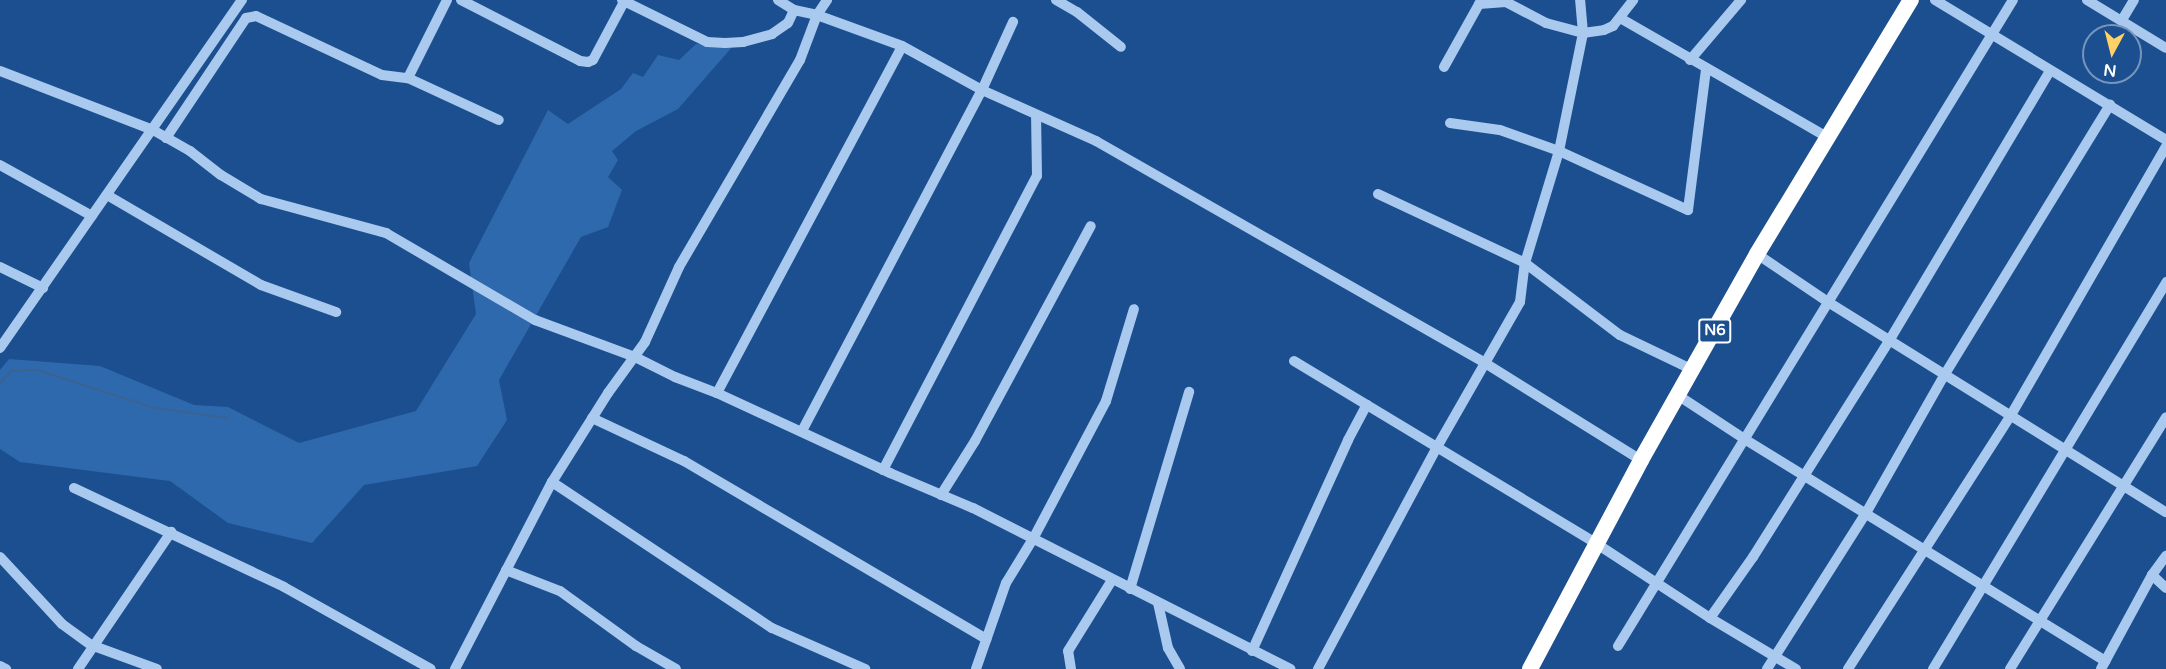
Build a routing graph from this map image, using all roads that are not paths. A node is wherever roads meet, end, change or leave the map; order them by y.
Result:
1 (242, 0) edge
2 (447, 0) edge
3 (461, 0) edge
4 (624, 0) edge
5 (778, 0) edge
6 (827, 0) edge
7 (1056, 0) edge
8 (1580, 0) edge
9 (1633, 0) edge
10 (1741, 0) edge
11 (1911, 0) edge
12 (1935, 0) edge
13 (2013, 0) edge
14 (2087, 0) edge
15 (2134, 0) edge
16 (794, 10) junction
17 (817, 15) junction
18 (1620, 18) junction
19 (2122, 20) junction
20 (1013, 22) dead end
21 (1583, 33) junction
22 (1992, 35) junction
23 (902, 46) junction
24 (1121, 47) dead end
25 (2166, 48) edge
26 (1690, 60) junction
27 (1444, 67) dead end
28 (1706, 70) junction
29 (0, 71) edge
30 (2050, 71) junction
31 (408, 78) junction
32 (982, 90) junction
33 (2110, 105) junction
34 (1036, 115) junction
35 (498, 120) dead end
36 (1450, 123) dead end
37 (153, 130) junction
38 (1827, 137) junction
39 (166, 138) junction
40 (2166, 140) edge
41 (2166, 147) edge
42 (1559, 151) junction
43 (0, 165) edge
44 (1378, 194) dead end
45 (107, 195) junction
46 (92, 216) junction
47 (1090, 226) dead end
48 (1757, 255) junction
49 (1525, 263) junction
50 (0, 267) edge
51 (2166, 282) edge
52 (43, 288) junction
53 (1828, 303) junction
54 (1134, 309) dead end
55 (336, 312) dead end
56 (1889, 341) junction
57 (0, 348) edge
58 (635, 357) junction
59 (1294, 361) dead end
60 (1485, 363) junction
61 (1693, 370) junction
62 (1945, 374) junction
63 (1189, 392) dead end
64 (717, 393) junction
65 (1679, 396) junction
66 (1367, 405) junction
67 (2011, 415) junction
68 (2166, 417) edge
69 (592, 418) junction
70 (802, 431) junction
71 (1746, 440) junction
72 (1437, 447) junction
73 (2067, 449) junction
74 (1641, 460) junction
75 (883, 470) junction
76 (1803, 476) junction
77 (552, 482) junction
78 (2124, 485) junction
79 (74, 488) dead end
80 (941, 495) junction
81 (2166, 512) edge
82 (1866, 513) junction
83 (171, 532) junction
84 (1033, 539) junction
85 (1597, 544) junction
86 (1923, 548) junction
87 (2166, 556) edge
88 (0, 557) edge
89 (506, 570) junction
90 (2152, 575) junction
91 (1112, 580) junction
92 (1658, 582) junction
93 (1982, 586) junction
94 (2166, 588) edge
95 (1130, 589) junction
96 (1158, 603) junction
97 (1710, 618) junction
98 (2039, 619) junction
99 (986, 639) junction
100 (91, 645) junction
101 (1618, 646) dead end
102 (1252, 651) junction
103 (1775, 656) junction
104 (2103, 665) edge
105 (0, 666) edge
106 (6, 669) edge
107 (78, 669) edge
108 (157, 669) edge
109 (430, 669) edge
110 (455, 669) edge
111 (676, 669) edge
112 (865, 669) edge
113 (976, 669) edge
114 (1071, 669) edge
115 (1180, 669) edge
116 (1290, 669) edge
117 (1318, 669) edge
118 (1530, 669) edge
119 (1767, 669) edge
120 (1796, 669) edge
121 (1848, 669) edge
122 (1933, 669) edge
123 (2010, 669) edge

1 - 37 street
2 - 31 street
3 - 4 street
4 - 16 street
5 - 16 street
6 - 17 street
7 - 24 street
8 - 21 street
9 - 18 street
10 - 26 street
11 - 38 highway, N6
12 - 22 street
13 - 22 street
14 - 19 street
15 - 19 street
16 - 17 street
17 - 23 street
17 - 58 street
18 - 21 street
18 - 26 street
19 - 25 street
20 - 32 street
21 - 27 street
21 - 42 street
22 - 30 street
22 - 53 street
23 - 32 street
23 - 64 street
26 - 28 street
28 - 38 street
28 - 42 street
29 - 37 street
30 - 33 street
30 - 56 street
31 - 35 street
31 - 39 street
32 - 34 street
32 - 70 street
33 - 40 street
33 - 62 street
34 - 60 street
34 - 75 street
36 - 42 street
37 - 39 street
37 - 45 street
38 - 48 highway, N6
39 - 58 street
41 - 67 street
42 - 49 street
43 - 46 street
44 - 49 street
45 - 46 street
45 - 55 street
46 - 52 street
47 - 80 street
48 - 53 street
48 - 61 highway, N6
49 - 60 street
49 - 61 street
50 - 52 street
51 - 73 street
52 - 57 street
53 - 56 street
53 - 71 street
54 - 84 street
56 - 62 street
56 - 76 street
58 - 64 street
58 - 69 street
59 - 66 street
60 - 72 street
60 - 74 street
61 - 65 highway, N6
62 - 67 street
62 - 82 street
63 - 95 street
64 - 70 street
65 - 71 street
65 - 74 highway, N6
66 - 72 street
66 - 102 street
67 - 73 street
67 - 86 street
68 - 78 street
69 - 77 street
69 - 99 street
70 - 75 street
71 - 76 street
71 - 92 street
72 - 85 street
72 - 117 street
73 - 78 street
73 - 93 street
74 - 85 highway, N6
75 - 80 street
76 - 82 street
76 - 97 street
77 - 89 street
77 - 112 street
78 - 81 street
78 - 98 street
79 - 83 street
80 - 84 street
82 - 86 street
82 - 103 street
83 - 100 street
83 - 109 street
84 - 91 street
84 - 99 street
85 - 92 street
85 - 118 highway, N6
86 - 93 street
86 - 121 street
87 - 90 street
88 - 100 street
89 - 110 street
89 - 111 street
90 - 94 street
90 - 104 street
91 - 95 street
91 - 114 street
92 - 97 street
92 - 101 street
93 - 98 street
93 - 122 street
95 - 96 street
96 - 102 street
96 - 115 street
97 - 103 street
98 - 104 street
98 - 123 street
99 - 113 street
100 - 107 street
100 - 108 street
102 - 116 street
103 - 119 street
103 - 120 street
105 - 106 street

